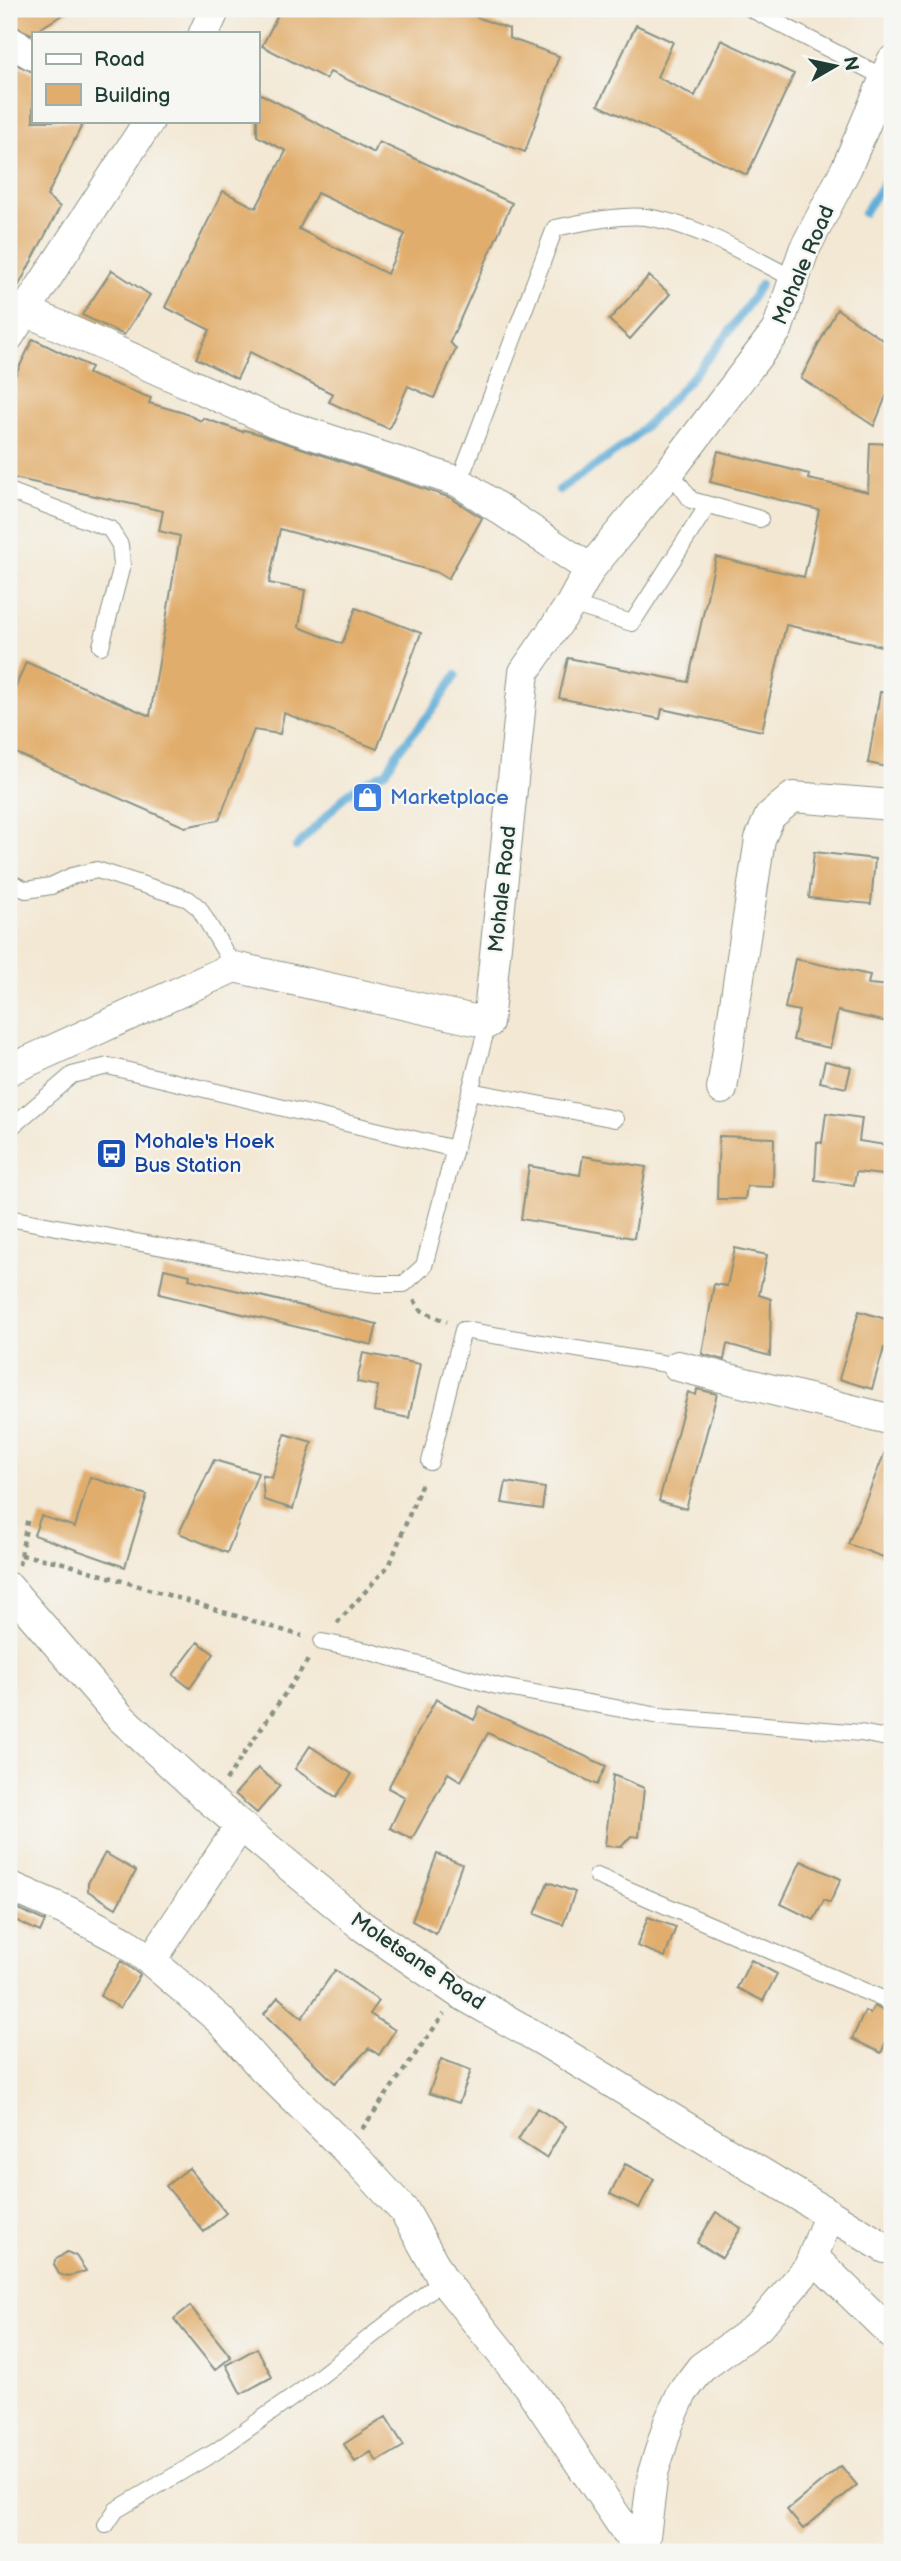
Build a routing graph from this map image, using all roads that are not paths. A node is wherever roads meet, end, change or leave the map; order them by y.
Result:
1 (215, 9) edge
2 (751, 9) edge
3 (204, 32) edge
4 (9, 41) edge
5 (32, 54) edge
6 (889, 69) edge
7 (148, 122) edge
8 (794, 279) junction
9 (26, 311) junction
10 (9, 336) edge
11 (670, 471) junction
12 (459, 482) junction
13 (9, 491) edge
14 (708, 505) junction
15 (760, 519) dead end
16 (590, 569) junction
17 (571, 604) junction
18 (101, 646) dead end
19 (892, 805) edge
20 (9, 882) edge
21 (234, 967) junction
22 (488, 1023) junction
23 (9, 1070) edge
24 (722, 1089) dead end
25 (470, 1091) junction
26 (615, 1119) dead end
27 (9, 1129) edge
28 (455, 1149) junction
29 (9, 1218) edge
30 (678, 1366) joint
31 (892, 1420) edge
32 (430, 1462) dead end
33 (11, 1591) edge
34 (321, 1642) road end
35 (892, 1739) edge
36 (240, 1826) junction
37 (597, 1877) dead end
38 (9, 1886) edge
39 (151, 1961) junction
40 (892, 2003) edge
41 (828, 2215) junction
42 (892, 2247) edge
43 (814, 2258) junction
44 (443, 2280) junction
45 (892, 2334) edge
46 (106, 2525) dead end
47 (642, 2552) edge

1 - 3 street
2 - 6 lane
4 - 5 street
6 - 8 street, Mohale Road
7 - 9 street
8 - 11 street, Mohale Road
8 - 12 lane
9 - 10 street
9 - 12 street
11 - 14 lane
11 - 16 street, Mohale Road
12 - 16 street
13 - 18 lane
14 - 15 lane
14 - 17 lane
16 - 17 street, Mohale Road
17 - 22 street, Mohale Road
19 - 24 street
20 - 21 lane
21 - 22 street
21 - 23 street
22 - 25 lane
25 - 26 lane
25 - 28 lane
27 - 28 lane
28 - 29 lane
30 - 31 street
30 - 32 lane
33 - 36 street, Moletsane Road
34 - 35 lane
36 - 39 street
36 - 41 street, Moletsane Road
37 - 40 lane
38 - 39 street
39 - 44 street
41 - 42 street, Moletsane Road
41 - 43 street
43 - 45 street
43 - 47 street
44 - 46 lane
44 - 47 street

